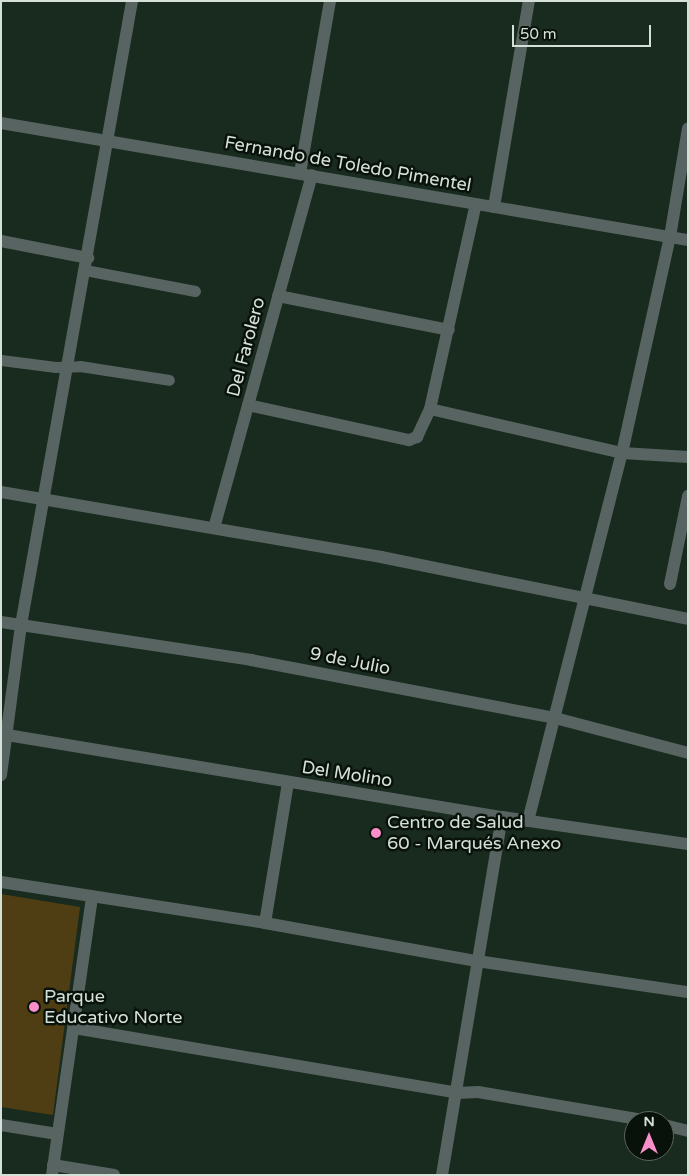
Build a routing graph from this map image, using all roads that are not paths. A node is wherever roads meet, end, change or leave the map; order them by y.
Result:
1 (132, 1) edge
2 (330, 1) edge
3 (529, 1) edge
4 (1, 123) edge
5 (688, 128) edge
6 (109, 141) junction
7 (306, 174) junction
8 (476, 204) junction
9 (494, 207) junction
10 (670, 237) junction
11 (688, 240) edge
12 (1, 241) edge
13 (86, 264) junction
14 (195, 291) dead end
15 (278, 296) junction
16 (449, 330) junction
17 (1, 360) edge
18 (68, 367) junction
19 (169, 380) dead end
20 (248, 405) junction
21 (430, 409) junction
22 (622, 453) junction
23 (688, 458) edge
24 (1, 492) edge
25 (688, 496) edge
26 (44, 500) junction
27 (214, 528) junction
28 (670, 584) dead end
29 (586, 599) junction
30 (688, 619) edge
31 (1, 622) edge
32 (21, 625) junction
33 (555, 718) junction
34 (4, 735) edge
35 (688, 753) edge
36 (1, 775) edge
37 (288, 782) junction
38 (502, 817) junction
39 (528, 821) junction
40 (688, 844) edge
41 (1, 882) edge
42 (92, 899) junction
43 (265, 923) junction
44 (478, 961) junction
45 (688, 992) edge
46 (74, 1028) junction
47 (457, 1094) junction
48 (624, 1117) edge
49 (1, 1126) edge
50 (674, 1128) edge
51 (688, 1131) edge
52 (57, 1134) junction
53 (52, 1170) edge
54 (114, 1175) edge
55 (442, 1175) edge

1 - 6 street
2 - 7 street, Del Farolero
3 - 9 street
4 - 6 street, Fernando de Toledo Pimentel
5 - 10 street
6 - 7 street, Fernando de Toledo Pimentel
6 - 13 street
7 - 8 street, Fernando de Toledo Pimentel
7 - 15 street, Del Farolero
8 - 9 street, Fernando de Toledo Pimentel
8 - 16 street
9 - 10 street, Fernando de Toledo Pimentel
10 - 11 street, Fernando de Toledo Pimentel
10 - 22 street
12 - 13 street
13 - 14 lane
13 - 18 street
15 - 16 street
15 - 20 street, Del Farolero
16 - 21 street
17 - 18 lane
18 - 19 lane
18 - 26 street
20 - 21 street
20 - 27 street, Del Farolero
21 - 22 street
22 - 23 street
22 - 29 street
24 - 26 street
25 - 28 street
26 - 27 street
26 - 32 street
27 - 29 street
29 - 30 street
29 - 33 street
31 - 32 street, 9 de Julio
32 - 33 street, 9 de Julio
32 - 34 street
33 - 35 street, 9 de Julio
33 - 39 street
34 - 36 street
34 - 37 street, Del Molino
37 - 38 street, Del Molino
37 - 43 street
38 - 39 street, Del Molino
38 - 44 street
39 - 40 street, Del Molino
41 - 42 street
42 - 43 street
42 - 46 street
43 - 44 street
44 - 45 street
44 - 47 street
46 - 47 street
46 - 52 street
47 - 48 street
47 - 55 street
49 - 52 street
50 - 51 street
52 - 53 street
53 - 54 street

